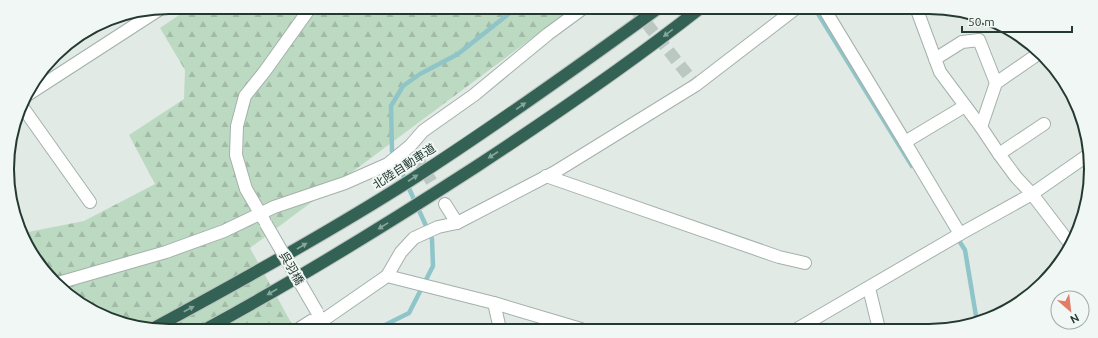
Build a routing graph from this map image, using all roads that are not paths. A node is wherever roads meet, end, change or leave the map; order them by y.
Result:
1 (306, 14) edge
2 (575, 14) edge
3 (650, 14) edge
4 (692, 14) edge
5 (790, 14) edge
6 (827, 14) edge
7 (918, 14) edge
8 (151, 15) edge
9 (1035, 56) edge
10 (935, 60) junction
11 (996, 83) junction
12 (35, 91) edge
13 (965, 106) junction
14 (25, 111) edge
15 (1044, 124) dead end
16 (981, 127) junction
17 (905, 142) junction
18 (999, 154) junction
19 (1084, 158) edge
20 (546, 176) junction
21 (1032, 194) junction
22 (90, 202) dead end
23 (445, 204) tunnel mouth
24 (263, 219) junction
25 (457, 223) junction
26 (960, 234) junction
27 (1067, 240) edge
28 (805, 263) dead end
29 (387, 276) junction
30 (62, 282) edge
31 (869, 288) junction
32 (494, 303) junction
33 (321, 319) edge
34 (162, 324) edge
35 (215, 324) edge
36 (309, 324) edge
37 (499, 324) edge
38 (564, 324) edge
39 (806, 324) edge
40 (878, 324) edge

1 - 24 street, 呉羽橋
2 - 24 street
34 -> 3 highway, 北陸自動車道
4 -> 35 highway
5 - 20 street
6 - 17 street
7 - 10 street
8 - 12 street
9 - 11 street
10 - 11 street
10 - 13 street
11 - 16 street
13 - 16 street
13 - 17 street
14 - 22 street
15 - 18 street
16 - 18 street
17 - 26 street
18 - 21 street
19 - 21 street
20 - 25 street
20 - 28 street
21 - 26 street
21 - 27 street
23 - 25 street
24 - 30 street
24 - 33 street, 呉羽橋, bridge
25 - 29 street
26 - 31 street
29 - 32 street
29 - 33 street
31 - 39 street
31 - 40 street
32 - 37 street
32 - 38 street
33 - 36 street

